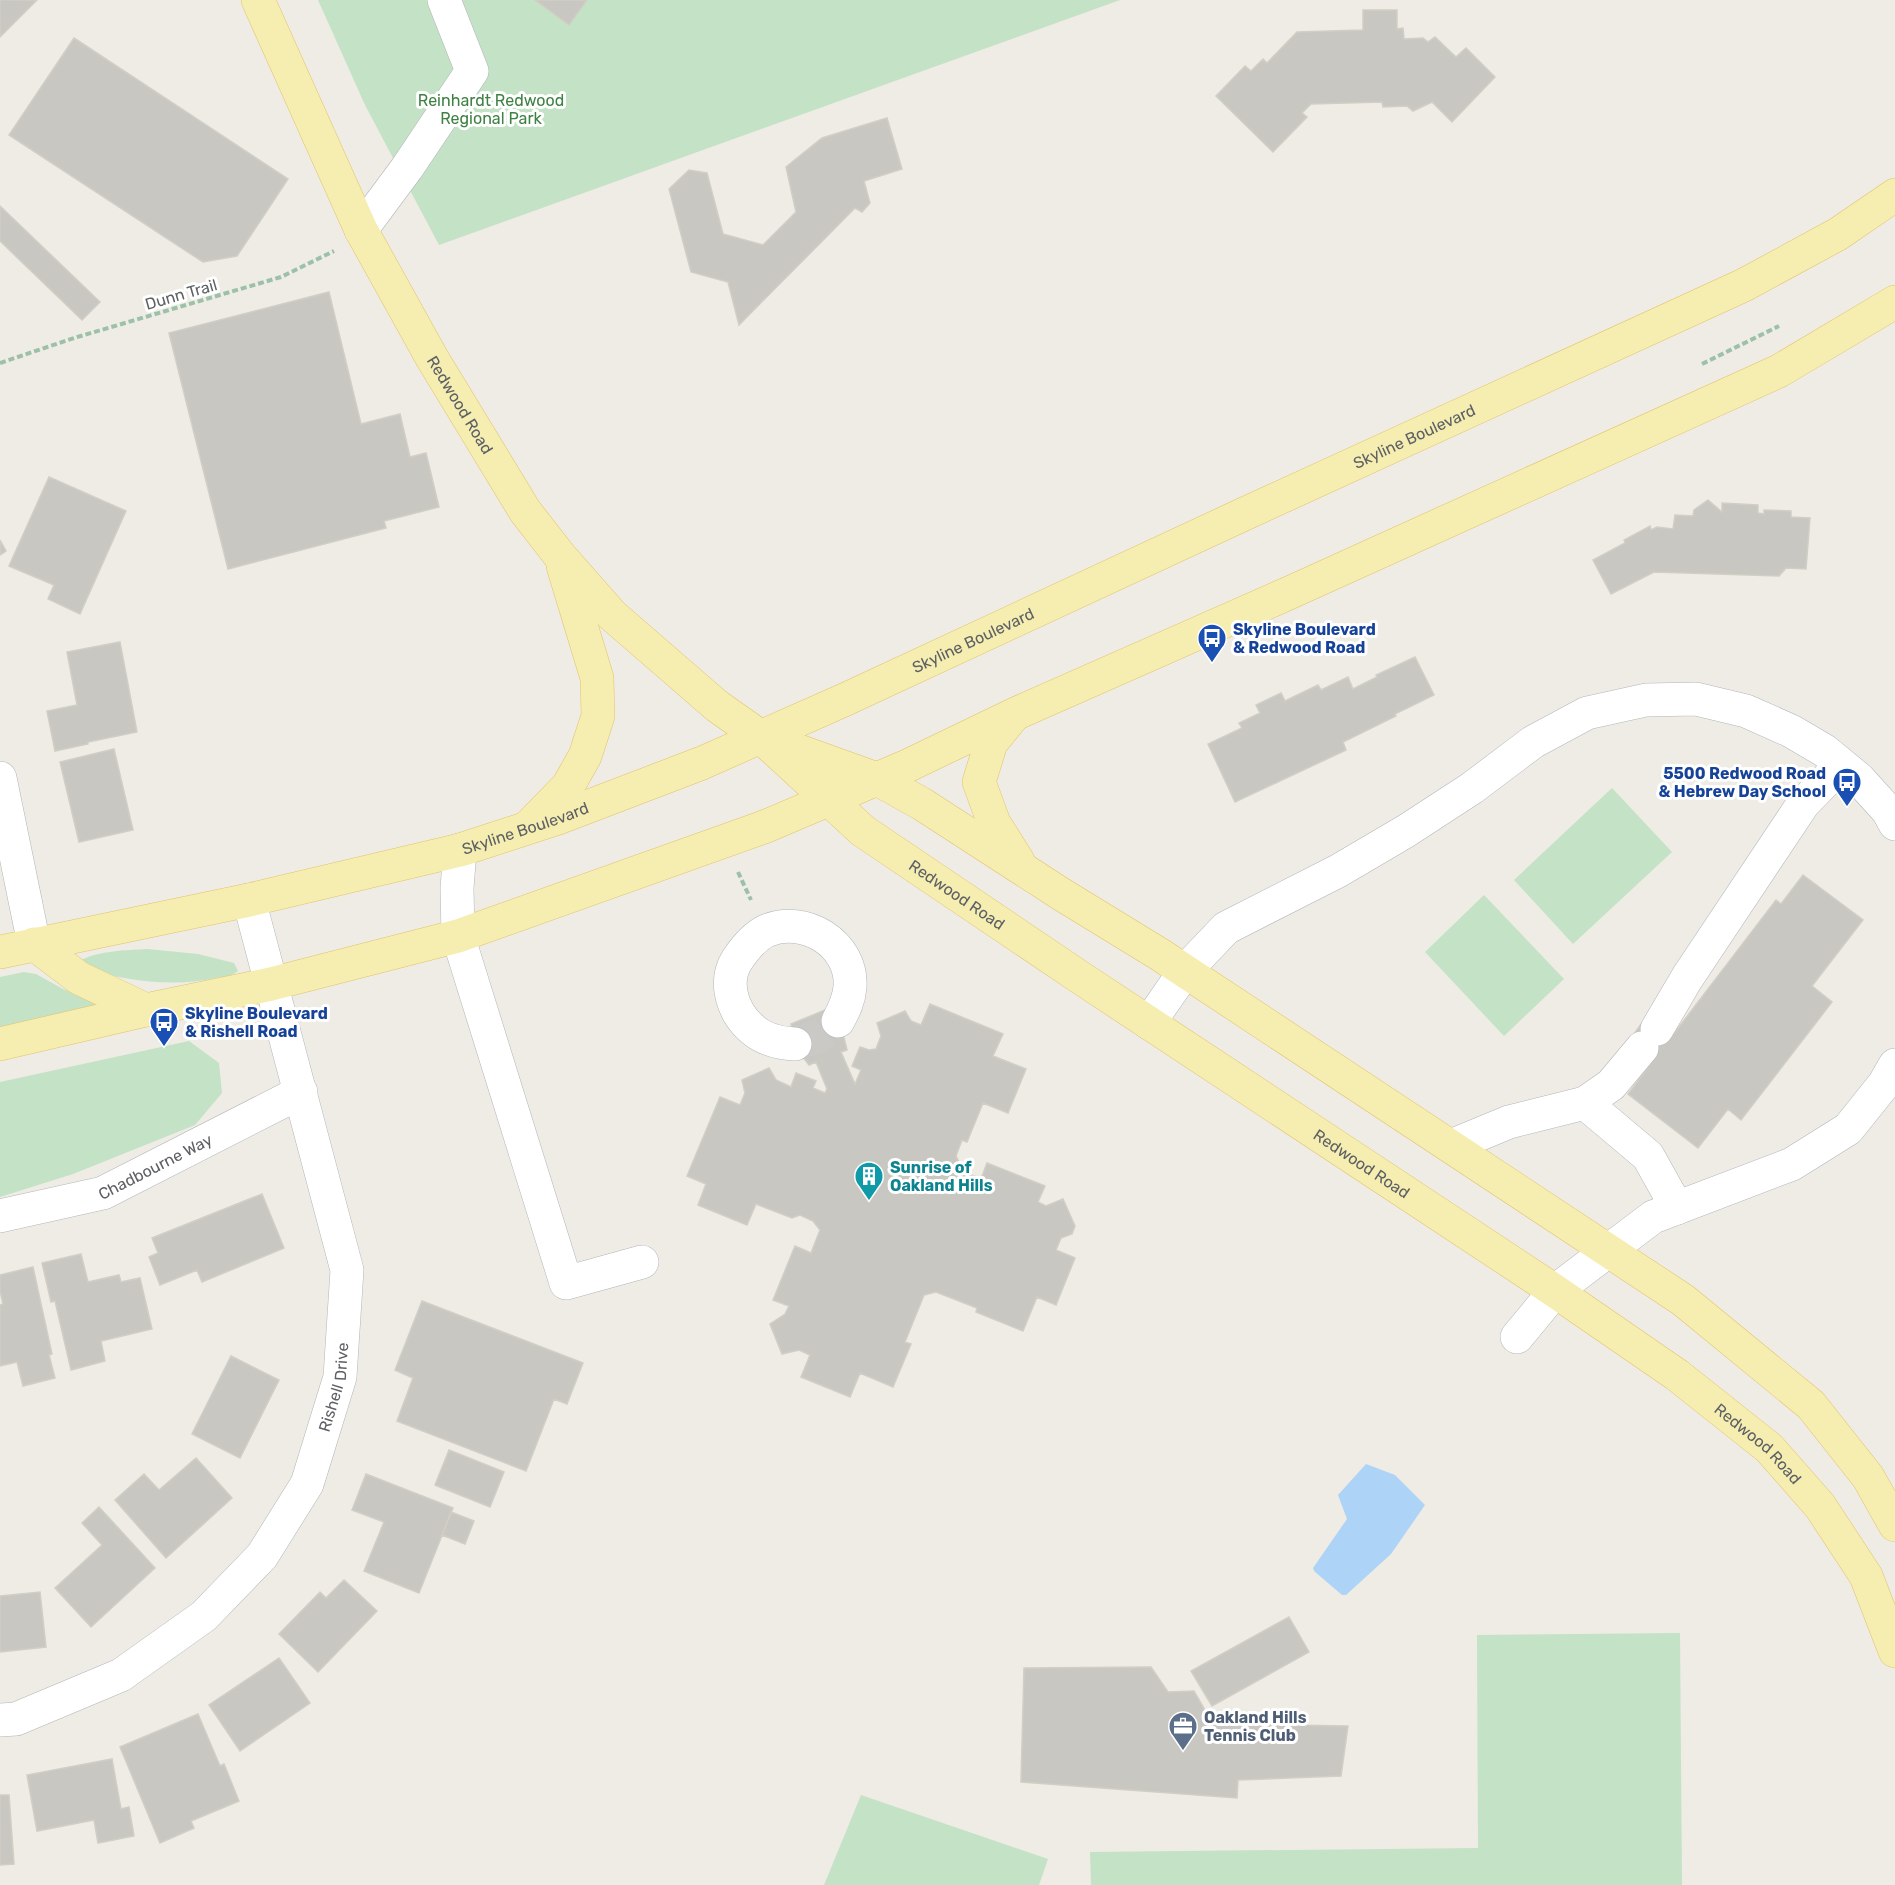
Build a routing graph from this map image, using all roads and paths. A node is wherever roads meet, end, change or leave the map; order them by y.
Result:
1 (258, 0) edge
2 (444, 0) edge
3 (1895, 195) edge
4 (361, 230) junction
5 (1895, 302) edge
6 (0, 363) edge
7 (560, 556) junction
8 (1015, 714) junction
9 (761, 737) junction
10 (1841, 765) junction
11 (0, 778) edge
12 (877, 779) junction
13 (829, 800) junction
14 (4, 823) edge
15 (1895, 824) edge
16 (529, 826) junction
17 (724, 841) junction
18 (460, 850) junction
19 (1024, 870) junction
20 (249, 900) junction
21 (765, 931) junction
22 (458, 936) junction
23 (34, 945) junction
24 (0, 952) edge
25 (1185, 971) junction
26 (271, 984) junction
27 (146, 1010) junction
28 (838, 1021) tunnel mouth
29 (1149, 1023) junction
30 (0, 1044) edge
31 (795, 1044) tunnel mouth
32 (1895, 1065) edge
33 (301, 1092) junction
34 (1585, 1103) junction
35 (1451, 1146) junction
36 (1677, 1208) junction
37 (0, 1216) edge
38 (1609, 1250) junction
39 (642, 1262) dead end
40 (1555, 1291) junction
41 (1517, 1337) dead end
42 (1895, 1525) edge
43 (1895, 1651) edge
44 (0, 1720) edge

1 - 4 main road, Redwood Road
2 - 4 street
3 - 9 main road, Skyline Boulevard
4 - 6 path, Dunn Trail
4 - 7 main road, Redwood Road
5 - 8 main road
7 - 9 main road, Redwood Road
7 - 16 main road
8 - 12 main road
8 - 19 main road
9 - 12 main road, Redwood Road
9 - 13 main road, Redwood Road
9 - 16 main road, Skyline Boulevard
10 - 15 street
10 - 25 street
10 - 34 street
11 - 14 street
12 - 13 main road
12 - 19 main road, Redwood Road
13 - 17 main road
13 - 29 main road, Redwood Road
14 - 23 street
16 - 18 main road, Skyline Boulevard
17 - 21 path
17 - 22 main road
18 - 20 main road, Skyline Boulevard
18 - 22 street
19 - 25 main road, Redwood Road
20 - 23 main road, Skyline Boulevard
20 - 26 street, Rishell Drive
21 - 28 street
21 - 31 street
22 - 26 main road
22 - 39 street
23 - 24 main road, Skyline Boulevard
23 - 27 main road
25 - 29 street
25 - 35 main road, Redwood Road
26 - 27 main road
26 - 33 street, Rishell Drive
27 - 30 main road
29 - 40 main road, Redwood Road
32 - 36 street
33 - 37 street, Chadbourne Way
33 - 44 street, Rishell Drive
34 - 35 street
34 - 36 street
35 - 38 main road, Redwood Road
36 - 38 street
38 - 40 street
38 - 42 main road, Redwood Road
40 - 41 street
40 - 43 main road, Redwood Road

